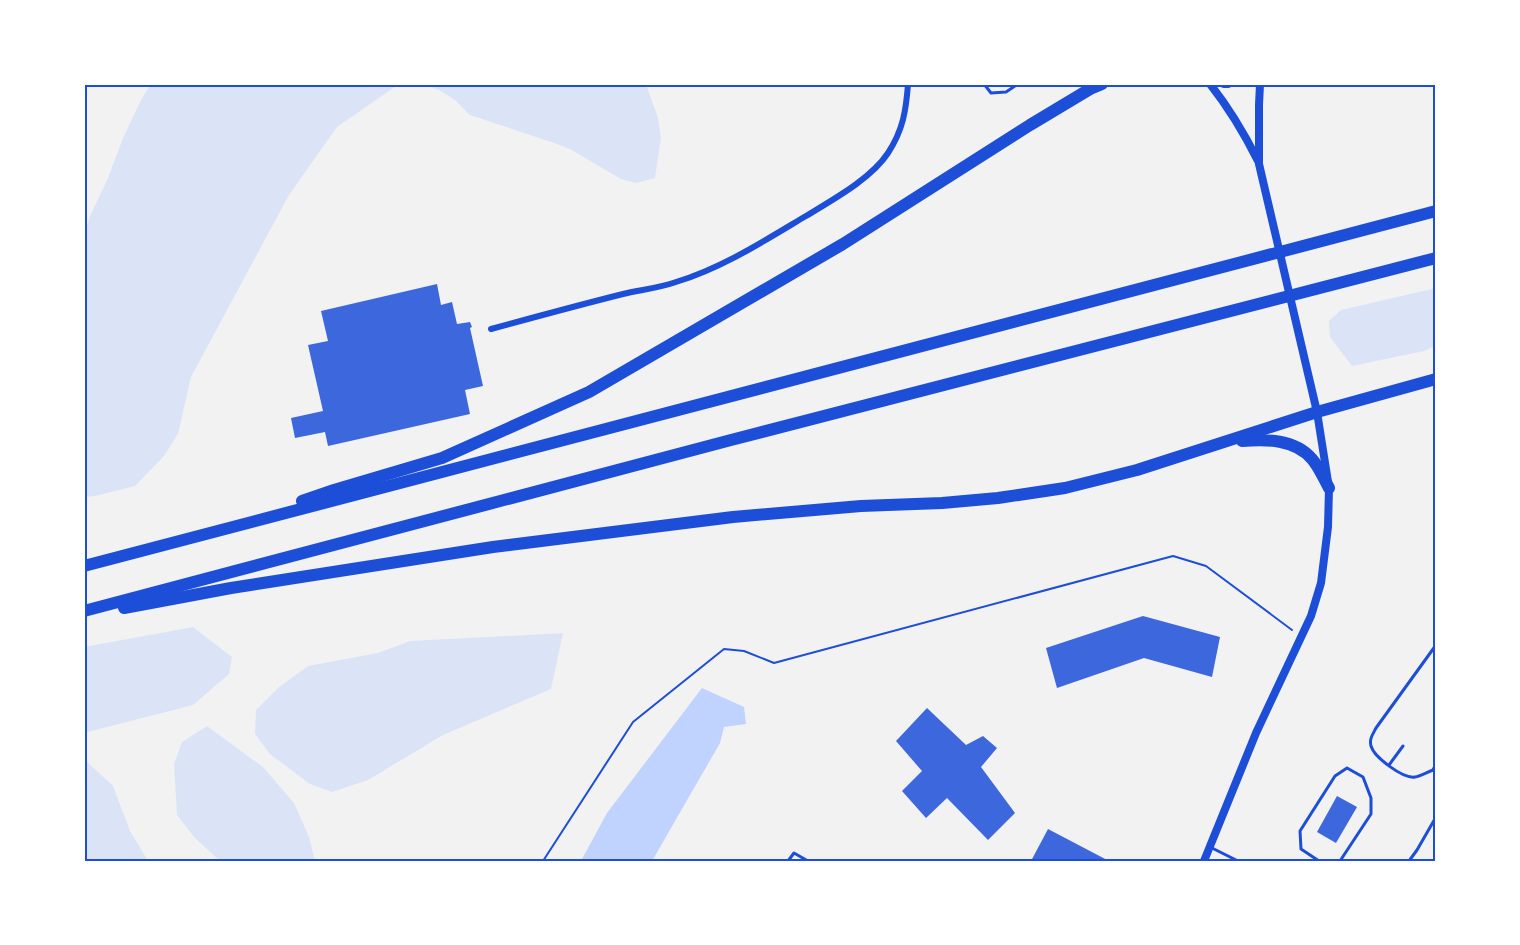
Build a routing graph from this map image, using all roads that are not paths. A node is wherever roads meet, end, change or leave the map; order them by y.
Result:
1 (908, 84) edge
2 (984, 84) edge
3 (1018, 84) edge
4 (1102, 84) edge
5 (1210, 84) edge
6 (1260, 84) edge
7 (1259, 164) junction
8 (1436, 211) edge
9 (1436, 258) edge
10 (491, 329) dead end
11 (1436, 379) edge
12 (1317, 412) junction
13 (1222, 442) junction
14 (1329, 488) junction
15 (210, 534) junction
16 (84, 566) edge
17 (84, 613) edge
18 (1436, 645) edge
19 (1403, 746) dead end
20 (1436, 764) edge
21 (1389, 765) junction
22 (1434, 771) edge
23 (1436, 817) edge
24 (1210, 847) junction
25 (788, 861) edge
26 (808, 861) edge
27 (1203, 861) edge
28 (1238, 861) edge
29 (1319, 861) edge
30 (1340, 861) edge
31 (1408, 861) edge

1 - 10 street
2 - 3 lane
4 - 15 highway
5 - 7 street
6 - 7 street
7 - 12 street
8 - 15 highway
9 - 17 highway
11 - 12 highway
12 - 13 highway
12 - 14 street
13 - 14 highway
13 - 17 highway
14 - 24 street
15 - 16 highway
18 - 21 lane
19 - 21 lane
20 - 22 lane
21 - 22 lane
23 - 31 lane
24 - 27 street
24 - 28 lane
25 - 26 lane
29 - 30 lane

